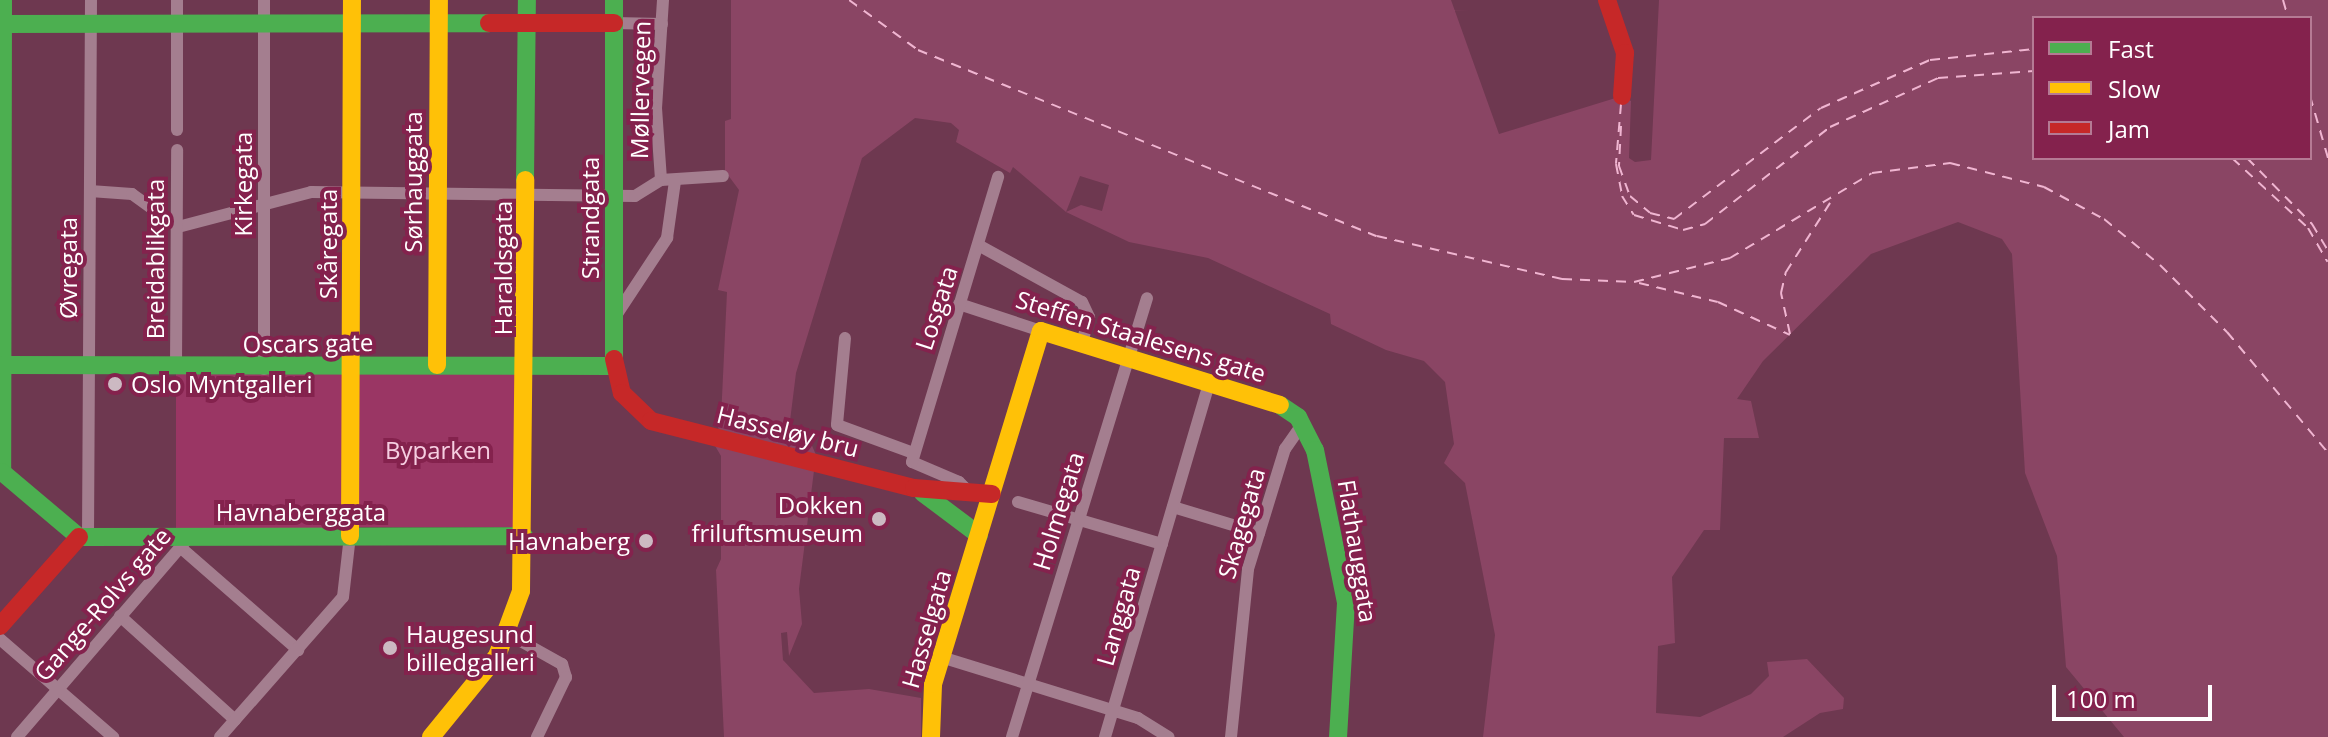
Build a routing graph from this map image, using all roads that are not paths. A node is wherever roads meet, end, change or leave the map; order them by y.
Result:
1 (3, 0) edge
2 (91, 0) edge
3 (177, 0) edge
4 (264, 0) edge
5 (352, 0) edge
6 (439, 0) edge
7 (527, 0) edge
8 (614, 0) edge
9 (663, 0) edge
10 (1595, 0) edge
11 (1607, 0) edge
12 (91, 23) junction
13 (265, 23) junction
14 (439, 23) junction
15 (614, 23) junction
16 (2, 24) edge
17 (177, 24) junction
18 (353, 24) junction
19 (527, 24) junction
20 (662, 24) junction
21 (177, 130) dead end
22 (177, 150) dead end
23 (723, 176) dead end
24 (998, 177) dead end
25 (661, 180) junction
26 (675, 181) junction
27 (436, 190) junction
28 (90, 191) junction
29 (352, 191) junction
30 (526, 194) junction
31 (615, 195) junction
32 (265, 207) junction
33 (178, 227) junction
34 (980, 246) junction
35 (1147, 298) dead end
36 (959, 304) junction
37 (614, 318) junction
38 (1041, 331) junction
39 (845, 338) dead end
40 (1082, 343) junction
41 (1128, 357) junction
42 (527, 364) junction
43 (2, 365) junction
44 (437, 365) junction
45 (90, 366) junction
46 (352, 366) junction
47 (614, 366) junction
48 (176, 368) junction
49 (264, 369) junction
50 (1209, 383) junction
51 (651, 421) joint
52 (1303, 423) junction
53 (913, 453) junction
54 (1, 472) edge
55 (914, 488) junction
56 (970, 493) junction
57 (992, 494) junction
58 (1018, 502) dead end
59 (1173, 507) junction
60 (1079, 520) junction
61 (1259, 533) junction
62 (979, 535) junction
63 (350, 536) junction
64 (524, 536) junction
65 (83, 537) junction
66 (185, 541) junction
67 (1162, 544) junction
68 (120, 616) junction
69 (0, 626) edge
70 (508, 634) junction
71 (0, 639) edge
72 (298, 650) junction
73 (941, 657) junction
74 (1028, 685) junction
75 (58, 689) junction
76 (1113, 710) junction
77 (235, 720) junction
78 (17, 737) edge
79 (113, 737) edge
80 (220, 737) edge
81 (431, 737) edge
82 (537, 737) edge
83 (931, 737) edge
84 (1012, 737) edge
85 (1105, 737) edge
86 (1169, 737) edge
87 (1231, 737) edge
88 (1338, 737) edge

1 - 16 street
2 - 12 street, Øvregata
3 - 17 street
4 - 13 street, Kirkegata
5 - 18 street, Skåregata
6 - 14 street, Sørhauggata
7 - 19 street, Haraldsgata
8 - 15 street, Strandgata
9 - 20 street, Møllervegen
10 - 11 street
12 - 16 street
12 - 17 street
12 - 28 street, Øvregata
13 - 17 street
13 - 18 street
13 - 32 street, Kirkegata
14 - 18 street
14 - 19 street
14 - 27 street, Sørhauggata
15 - 19 street
15 - 20 street
15 - 31 street, Strandgata
16 - 43 street
17 - 21 street
18 - 29 street, Skåregata
19 - 30 street, Haraldsgata
20 - 25 street, Møllervegen
22 - 33 street, Breidablikgata
23 - 26 street, Møllervegen
24 - 34 street, Losgata
25 - 26 street, Møllervegen
25 - 31 street, Møllervegen
26 - 37 street, Møllervegen
27 - 29 street, Møllervegen
27 - 30 street, Møllervegen
27 - 44 street, Sørhauggata
28 - 33 street
28 - 45 street, Øvregata
29 - 32 street, Møllervegen
29 - 46 street, Skåregata
30 - 31 street, Møllervegen
30 - 42 street, Haraldsgata
31 - 37 street, Strandgata
32 - 33 street, Møllervegen
32 - 49 street, Kirkegata
33 - 48 street, Breidablikgata
34 - 36 street, Losgata
34 - 40 street
35 - 41 street, Holmegata
36 - 38 street, Steffen Staalesens gate
36 - 53 street, Losgata
37 - 47 street, Strandgata
38 - 40 street, Steffen Staalesens gate
38 - 57 street, Hasselgata
39 - 53 street
40 - 41 street, Steffen Staalesens gate
41 - 50 street, Steffen Staalesens gate
41 - 60 street, Holmegata
42 - 44 street, Oscars gate
42 - 47 street, Oscars gate
42 - 64 street, Haraldsgata
43 - 45 street, Oscars gate
43 - 54 street
44 - 46 street, Oscars gate
45 - 48 street, Oscars gate
45 - 65 street, Øvregata
46 - 49 street, Oscars gate
46 - 63 street, Skåregata
47 - 51 street, Strandgata
48 - 49 street, Oscars gate
50 - 52 street, Steffen Staalesens gate
50 - 59 street, Langgata
51 - 55 street, Hasseløy bru
52 - 61 street, Skagegata
52 - 88 street, Flathauggata
53 - 56 street
54 - 65 street
55 - 56 street
55 - 62 street
56 - 57 street
57 - 62 street, Hasselgata
58 - 60 street
59 - 61 street
59 - 67 street, Langgata
60 - 67 street
60 - 74 street, Holmegata
61 - 87 street, Skagegata
62 - 73 street, Hasselgata
63 - 64 street, Havnaberggata
63 - 66 street, Havnaberggata
63 - 72 street
64 - 70 street, Haraldsgata
65 - 66 street, Havnaberggata
65 - 69 street
66 - 68 street, Gange-Rolvs gate
66 - 72 street
67 - 76 street, Langgata
68 - 75 street, Gange-Rolvs gate
68 - 77 street
70 - 81 street, Haraldsgata
70 - 82 street
71 - 75 street
72 - 77 street
73 - 74 street
73 - 83 street, Hasselgata
74 - 76 street
74 - 84 street, Holmegata
75 - 78 street, Gange-Rolvs gate
75 - 79 street
76 - 85 street, Langgata
76 - 86 street
77 - 80 street

